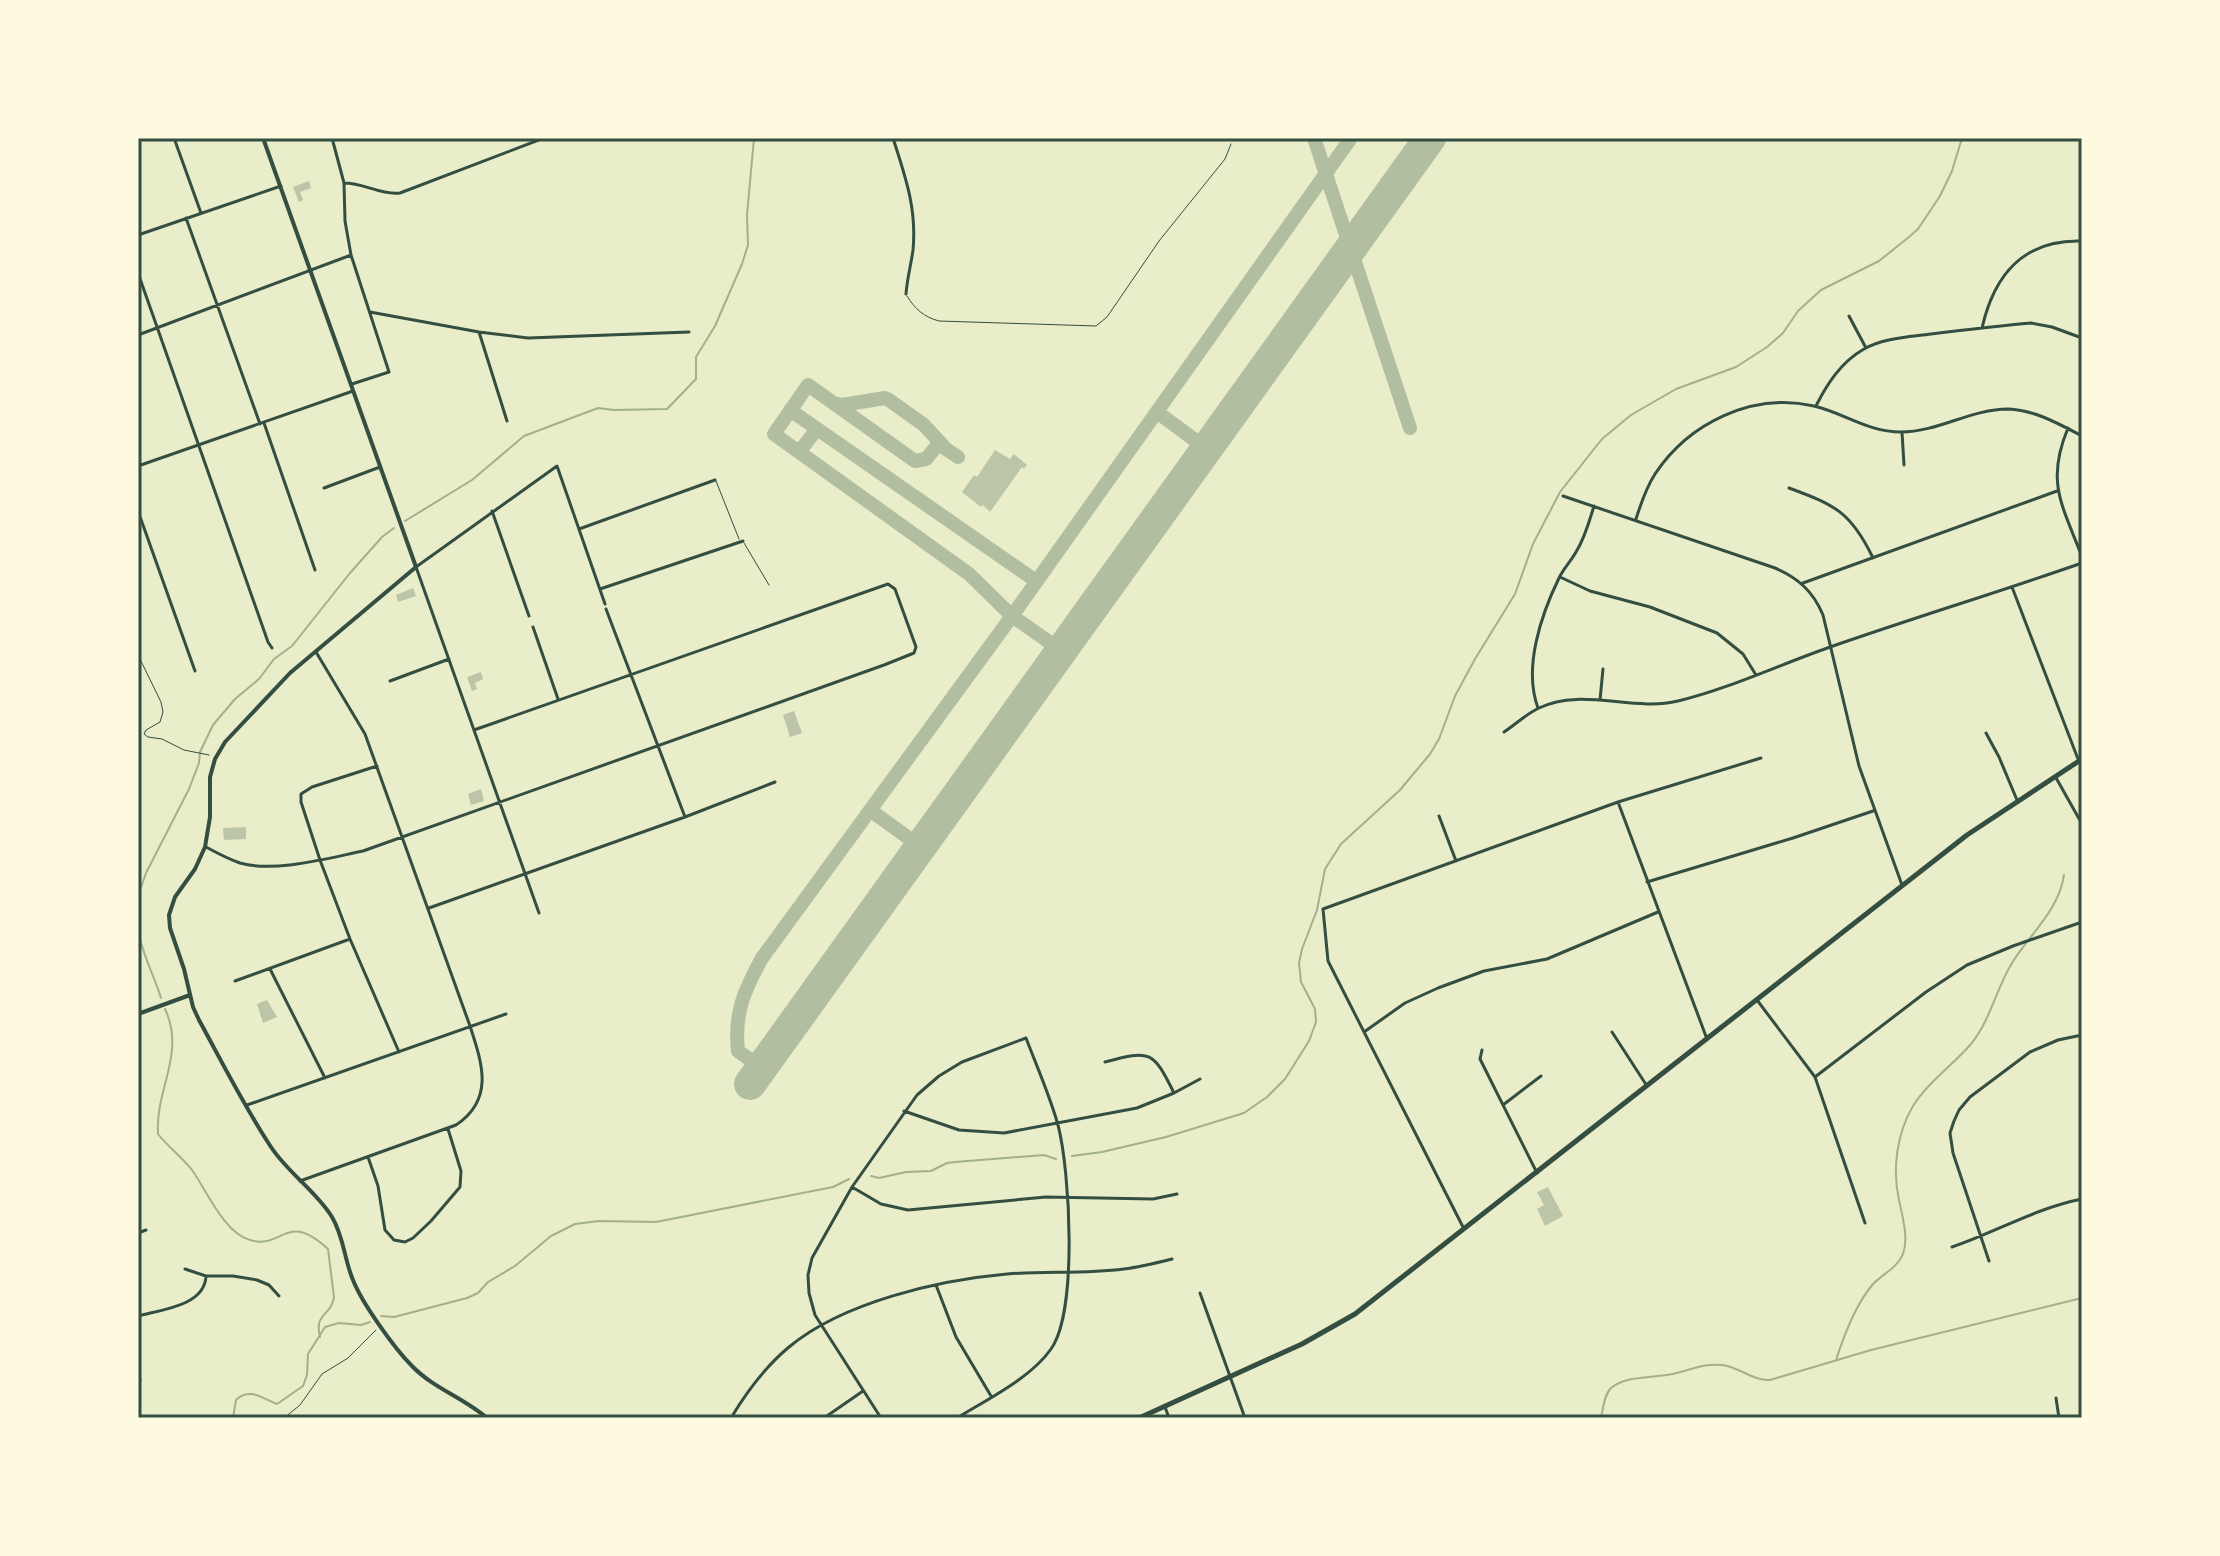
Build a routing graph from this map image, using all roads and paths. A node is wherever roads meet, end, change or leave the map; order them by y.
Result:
1 (174, 138) edge
2 (263, 138) edge
3 (332, 138) edge
4 (544, 138) edge
5 (893, 138) edge
6 (1231, 144) dead end
7 (344, 183) junction
8 (281, 186) junction
9 (201, 213) junction
10 (186, 218) junction
11 (138, 235) edge
12 (2082, 241) edge
13 (351, 255) junction
14 (309, 271) junction
15 (138, 273) edge
16 (906, 294) joint
17 (218, 306) junction
18 (370, 312) junction
19 (1849, 316) dead end
20 (158, 328) junction
21 (1982, 328) junction
22 (479, 332) junction
23 (689, 332) dead end
24 (138, 335) edge
25 (2082, 338) edge
26 (1866, 348) junction
27 (351, 384) junction
28 (353, 391) junction
29 (1816, 406) junction
30 (507, 421) dead end
31 (262, 424) junction
32 (2068, 428) junction
33 (1902, 432) junction
34 (2082, 436) edge
35 (198, 445) junction
36 (1904, 465) dead end
37 (138, 466) edge
38 (380, 467) junction
39 (715, 480) joint
40 (324, 488) dead end
41 (1789, 488) dead end
42 (2057, 491) junction
43 (1563, 496) dead end
44 (1594, 506) junction
45 (138, 511) edge
46 (492, 511) junction
47 (1636, 519) junction
48 (579, 529) junction
49 (741, 541) junction
50 (1873, 558) junction
51 (2082, 560) edge
52 (416, 567) junction
53 (315, 570) dead end
54 (1560, 577) junction
55 (1803, 583) junction
56 (769, 585) dead end
57 (2012, 587) junction
58 (600, 589) junction
59 (529, 616) dead end
60 (533, 627) dead end
61 (1832, 646) junction
62 (272, 648) dead end
63 (316, 652) junction
64 (139, 657) edge
65 (449, 659) junction
66 (1603, 669) dead end
67 (195, 671) dead end
68 (632, 674) junction
69 (1756, 675) junction
70 (390, 681) dead end
71 (1600, 700) junction
72 (559, 701) junction
73 (1538, 708) junction
74 (474, 730) junction
75 (1504, 732) dead end
76 (1986, 733) dead end
77 (658, 747) junction
78 (206, 754) dead end
79 (1761, 758) dead end
80 (2080, 760) edge
81 (377, 766) junction
82 (2055, 776) junction
83 (775, 782) dead end
84 (2017, 800) junction
85 (1618, 802) junction
86 (499, 804) junction
87 (1873, 811) junction
88 (1439, 816) dead end
89 (685, 817) junction
90 (2082, 824) edge
91 (403, 838) junction
92 (205, 847) junction
93 (320, 860) junction
94 (1456, 861) junction
95 (525, 875) junction
96 (1647, 882) junction
97 (1902, 887) junction
98 (429, 908) junction
99 (1658, 912) junction
100 (539, 913) dead end
101 (2082, 922) edge
102 (350, 939) junction
103 (270, 969) junction
104 (235, 981) dead end
105 (190, 995) junction
106 (1757, 1000) junction
107 (138, 1014) edge
108 (506, 1014) dead end
109 (470, 1026) junction
110 (1364, 1032) junction
111 (1612, 1032) dead end
112 (2082, 1035) edge
113 (1707, 1040) junction
114 (1482, 1050) dead end
115 (399, 1052) junction
116 (1105, 1062) dead end
117 (1541, 1076) dead end
118 (1815, 1077) junction
119 (325, 1078) junction
120 (1200, 1079) dead end
121 (1647, 1086) junction
122 (1174, 1093) junction
123 (247, 1105) junction
124 (1503, 1105) junction
125 (904, 1111) junction
126 (1058, 1124) junction
127 (448, 1128) junction
128 (368, 1157) junction
129 (1537, 1173) junction
130 (300, 1181) junction
131 (852, 1187) junction
132 (1177, 1194) dead end
133 (1068, 1196) junction
134 (2082, 1199) edge
135 (1865, 1223) dead end
136 (1464, 1229) junction
137 (146, 1230) dead end
138 (138, 1233) edge
139 (1981, 1237) junction
140 (1952, 1247) dead end
141 (1172, 1259) dead end
142 (1989, 1261) dead end
143 (185, 1269) dead end
144 (1067, 1272) junction
145 (206, 1276) junction
146 (936, 1285) junction
147 (1200, 1293) dead end
148 (279, 1296) dead end
149 (138, 1316) edge
150 (382, 1326) junction
151 (821, 1326) junction
152 (138, 1368) edge
153 (1231, 1376) junction
154 (138, 1383) edge
155 (863, 1391) junction
156 (991, 1397) junction
157 (2056, 1398) dead end
158 (1165, 1407) junction
159 (284, 1418) edge
160 (487, 1418) edge
161 (731, 1418) edge
162 (824, 1418) edge
163 (881, 1418) edge
164 (957, 1418) edge
165 (1139, 1418) edge
166 (1169, 1418) edge
167 (1245, 1418) edge
168 (2059, 1418) edge

1 - 9 street
2 - 8 street
3 - 7 street
4 - 7 street
5 - 16 street
6 - 16 lane
7 - 13 street
8 - 9 street
8 - 14 street
9 - 10 street
10 - 11 street
10 - 17 street
12 - 21 street
13 - 14 street
13 - 18 street
14 - 17 street
14 - 27 street
15 - 20 street
17 - 20 street
17 - 31 street
18 - 22 street
18 - 27 street
19 - 26 street
20 - 24 street
20 - 35 street
21 - 25 street
21 - 26 street
22 - 23 street
22 - 30 street
26 - 29 street
27 - 28 street
28 - 31 street
28 - 38 street
29 - 33 street
29 - 47 street
31 - 35 street
31 - 53 street
32 - 33 street
32 - 34 street
32 - 42 street
33 - 36 street
35 - 37 street
35 - 62 street
38 - 40 street
38 - 52 street
39 - 48 street
39 - 49 lane
41 - 50 street
42 - 50 street
42 - 51 street
43 - 44 street
44 - 47 street
44 - 54 street
45 - 67 street
46 - 48 street
46 - 52 street
46 - 59 street
47 - 55 street
48 - 58 street
49 - 56 lane
49 - 58 street
50 - 55 street
51 - 57 street
52 - 63 street
52 - 65 street
54 - 69 street
54 - 73 street
55 - 61 street
57 - 61 street
57 - 80 street
58 - 68 street
60 - 72 street
61 - 69 street
61 - 87 street
63 - 81 street
63 - 92 street
64 - 78 path
65 - 70 street
65 - 74 street
66 - 71 street
68 - 72 street
68 - 77 street
68 - 77 street
69 - 71 street
71 - 73 street
72 - 74 street
73 - 75 street
74 - 86 street
76 - 84 street
77 - 86 street
77 - 89 street
79 - 85 street
80 - 82 main road
81 - 91 street
81 - 93 street
82 - 84 main road
82 - 90 street
83 - 89 street
84 - 97 main road
85 - 94 street
85 - 96 street
86 - 91 street
86 - 95 street
87 - 96 street
87 - 97 street
88 - 94 street
89 - 95 street
91 - 93 street
91 - 98 street
92 - 93 street
92 - 105 street
93 - 102 street
94 - 110 street
95 - 98 street
95 - 100 street
96 - 99 street
97 - 106 main road
98 - 109 street
99 - 110 street
99 - 113 street
101 - 118 street
102 - 103 street
102 - 115 street
103 - 104 street
103 - 119 street
105 - 107 street
105 - 123 street
106 - 113 main road
106 - 118 street
108 - 109 street
109 - 115 street
109 - 127 street
110 - 136 street
111 - 121 street
112 - 139 street
113 - 121 main road
114 - 124 street
115 - 119 street
116 - 122 street
117 - 124 street
118 - 135 street
119 - 123 street
120 - 122 street
121 - 129 main road
122 - 126 street
123 - 130 street
124 - 129 street
125 - 126 street
125 - 126 street
125 - 131 street
126 - 133 street
127 - 128 street
127 - 128 street
128 - 130 street
129 - 136 main road
130 - 150 street
131 - 133 street
131 - 151 street
132 - 133 street
133 - 144 street
134 - 139 street
136 - 153 main road
137 - 138 street
139 - 140 street
139 - 142 street
141 - 144 street
143 - 145 street
144 - 146 street
144 - 156 street
145 - 148 street
145 - 149 street
146 - 151 street
146 - 156 street
147 - 153 street
150 - 159 path
150 - 160 street
151 - 155 street
151 - 161 street
152 - 154 street
153 - 158 main road
153 - 167 street
155 - 162 street
155 - 163 street
156 - 164 street
157 - 168 street
158 - 165 main road
158 - 166 street

